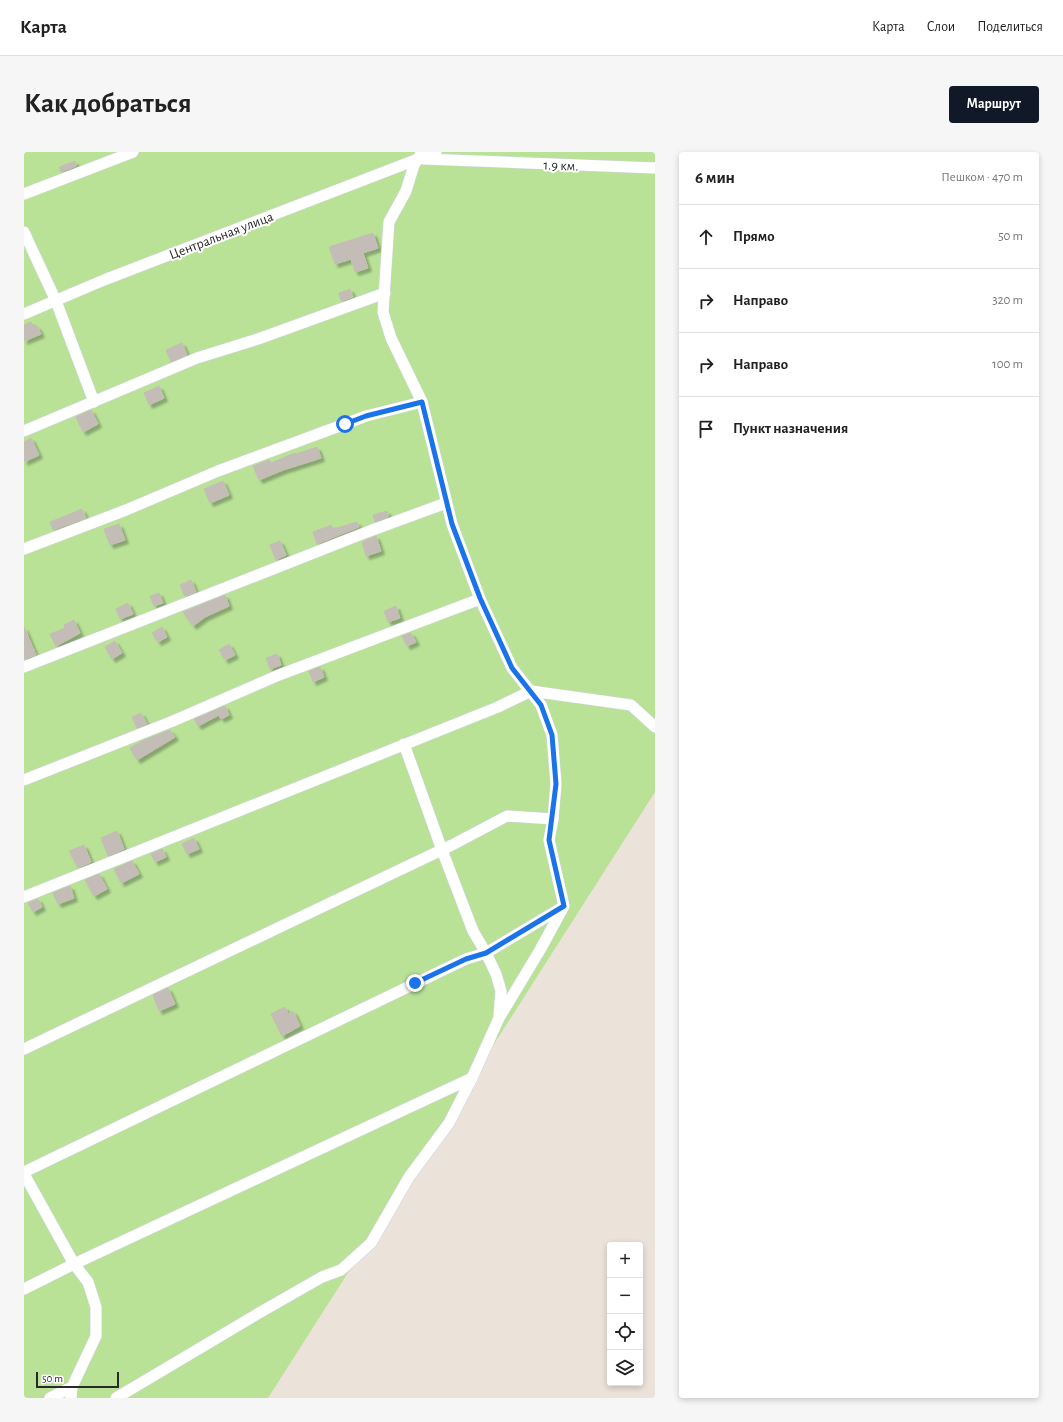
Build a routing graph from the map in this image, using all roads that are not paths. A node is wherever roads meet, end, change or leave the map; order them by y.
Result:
1 (133, 152) edge
2 (436, 152) edge
3 (421, 156) edge
4 (655, 168) edge
5 (24, 194) edge
6 (24, 232) edge
7 (385, 293) junction
8 (56, 301) junction
9 (24, 314) edge
10 (94, 402) junction
11 (422, 402) junction
12 (24, 431) edge
13 (446, 503) junction
14 (24, 549) edge
15 (480, 598) junction
16 (24, 667) edge
17 (531, 690) junction
18 (655, 727) edge
19 (404, 744) junction
20 (24, 780) edge
21 (553, 820) junction
22 (442, 850) junction
23 (24, 896) edge
24 (564, 906) junction
25 (486, 953) junction
26 (499, 1018) junction
27 (24, 1049) edge
28 (472, 1078) junction
29 (24, 1173) edge
30 (74, 1264) junction
31 (24, 1289) edge
32 (71, 1393) edge
33 (50, 1398) edge
34 (116, 1398) edge

1 - 5 street
2 - 3 street, Центральная улица
3 - 4 street, 1.9 км.
3 - 7 street
3 - 8 street, Центральная улица
6 - 8 street
7 - 10 street
7 - 11 street
8 - 9 street, Центральная улица
8 - 10 street
10 - 12 street
11 - 13 street
11 - 14 street
13 - 15 street
13 - 16 street
15 - 17 street
15 - 20 street
17 - 18 street
17 - 19 street
17 - 21 street
19 - 22 street
19 - 23 street
21 - 22 street
21 - 24 street
22 - 25 street
22 - 27 street
24 - 25 street
24 - 26 street
25 - 26 street
25 - 29 street
26 - 28 street
28 - 30 street
28 - 34 street
29 - 30 street
30 - 31 street
30 - 32 street
32 - 33 street

